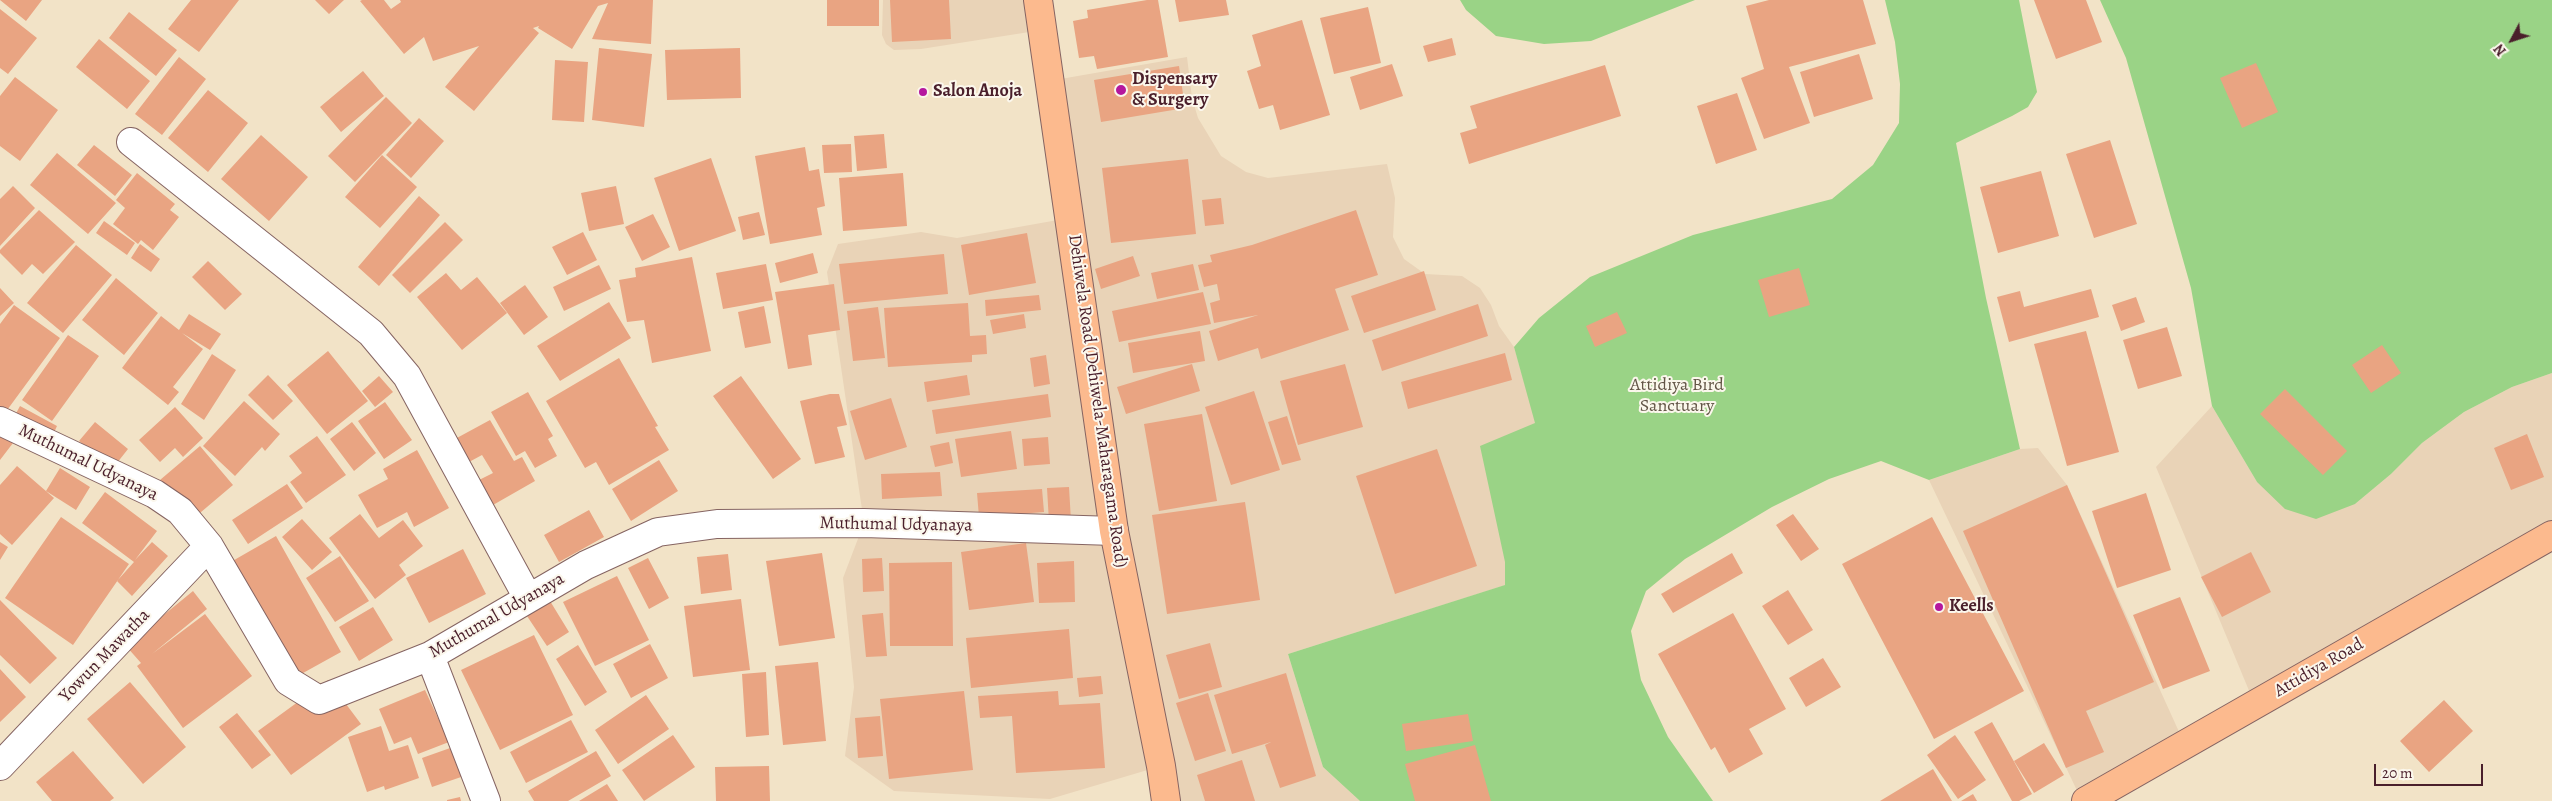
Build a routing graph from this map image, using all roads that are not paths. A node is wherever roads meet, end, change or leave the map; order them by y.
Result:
1 (1038, 0) edge
2 (131, 142) dead end
3 (0, 421) edge
4 (1114, 531) junction
5 (2552, 535) edge
6 (209, 546) junction
7 (528, 598) junction
8 (430, 656) junction
9 (0, 766) edge
10 (486, 801) edge
11 (1166, 801) edge
12 (2086, 801) edge

1 - 4 main road, Dehiwela Road (Dehiwela-Maharagama Road)
2 - 7 street
3 - 6 street, Muthumal Udyanaya
4 - 7 street, Muthumal Udyanaya
4 - 11 main road, Dehiwela Road (Dehiwela-Maharagama Road)
5 - 12 main road, Attidiya Road
6 - 8 street, Muthumal Udyanaya
6 - 9 street, Yowun Mawatha
7 - 8 street, Muthumal Udyanaya
8 - 10 street

